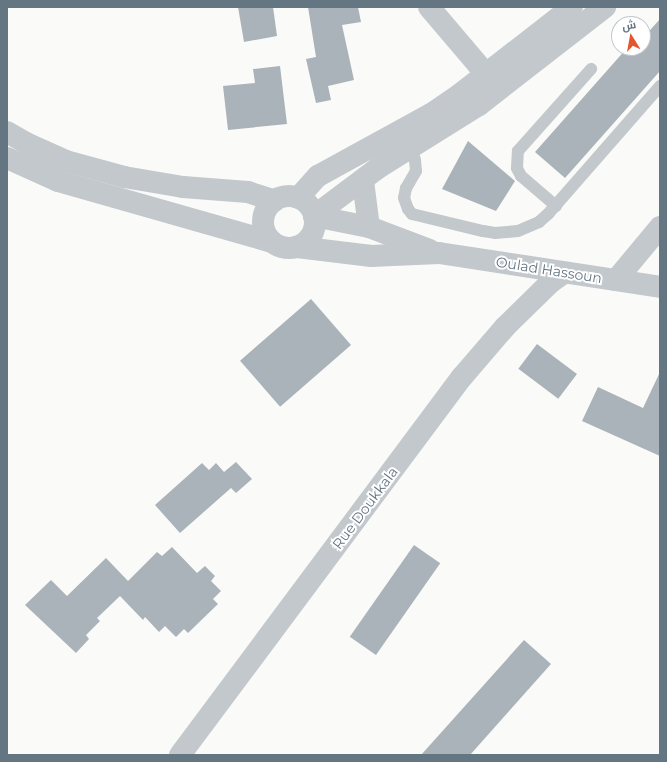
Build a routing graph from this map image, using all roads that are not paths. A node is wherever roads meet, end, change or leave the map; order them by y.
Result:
1 (429, 7) edge
2 (572, 7) edge
3 (605, 7) edge
4 (591, 69) dead end
5 (486, 74) junction
6 (660, 86) edge
7 (7, 132) edge
8 (411, 147) junction
9 (7, 158) edge
10 (363, 181) junction
11 (298, 198) junction
12 (275, 200) junction
13 (556, 206) junction
14 (314, 216) junction
15 (370, 227) junction
16 (660, 227) edge
17 (272, 242) junction
18 (297, 247) junction
19 (439, 253) junction
20 (564, 273) junction
21 (616, 280) junction
22 (660, 287) edge
23 (180, 755) edge

1 - 5 street
2 - 5 street
3 - 8 street
4 - 13 lane
5 - 11 street
6 - 13 lane
7 - 12 street
8 - 10 street
8 - 13 lane
9 - 17 street
10 - 14 street
10 - 15 street
11 - 12 street
11 - 14 street
12 - 17 street
14 - 15 street, Oulad Hassoun
14 - 18 street
15 - 19 street, Oulad Hassoun
16 - 21 street
17 - 18 street
18 - 19 street, Oulad Hassoun
19 - 20 street, Oulad Hassoun
20 - 21 street, Oulad Hassoun
20 - 23 street, Rue Doukkala
21 - 22 street, Oulad Hassoun

